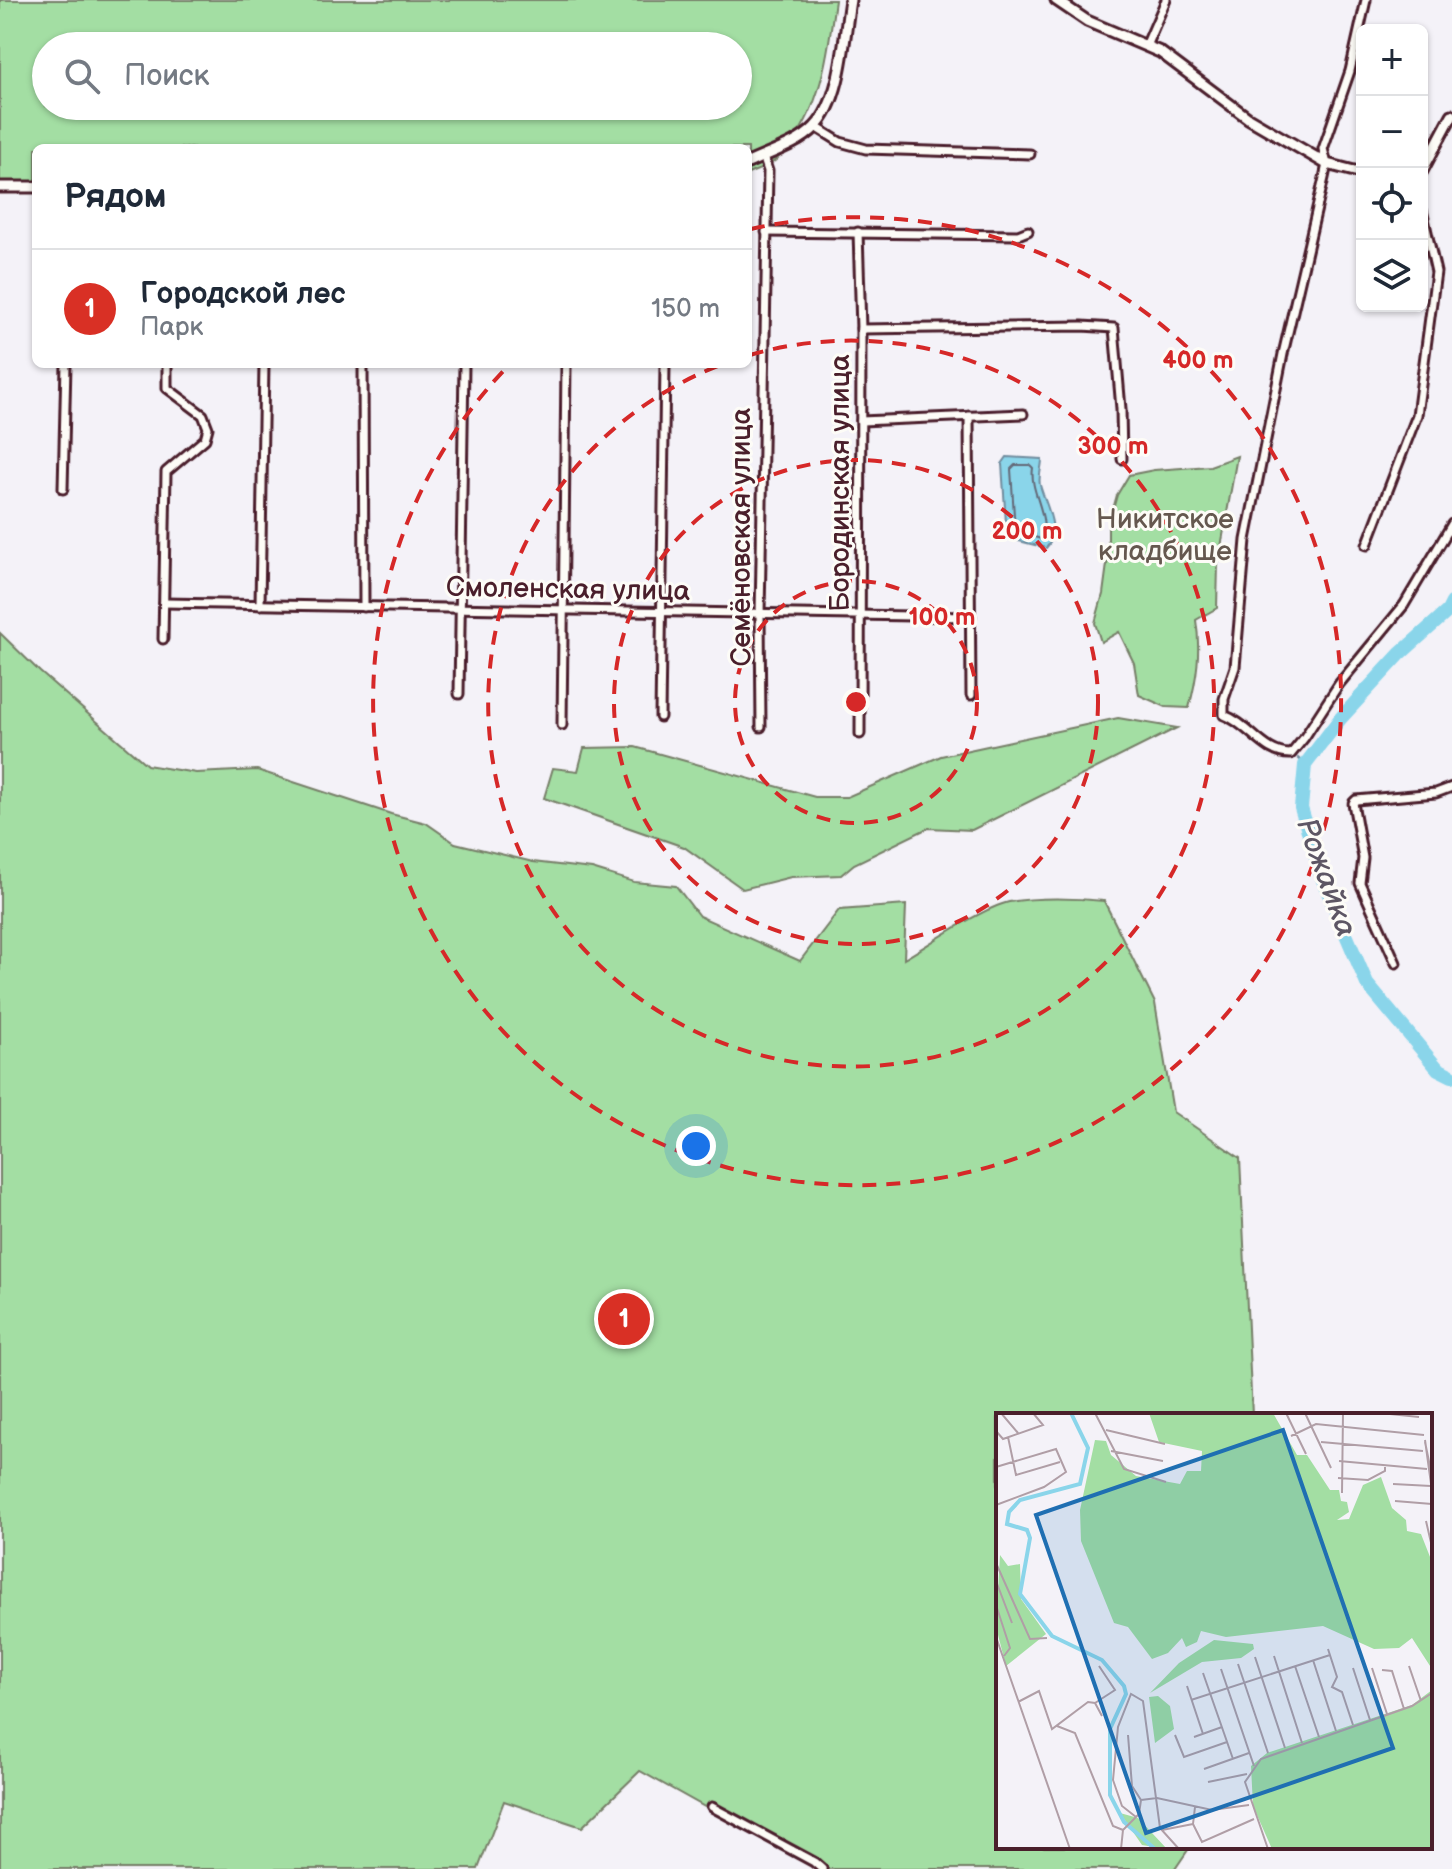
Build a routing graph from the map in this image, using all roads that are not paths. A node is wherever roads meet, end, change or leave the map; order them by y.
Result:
1 (850, 0) edge
2 (1056, 0) edge
3 (1166, 0) edge
4 (1366, 0) edge
5 (1146, 46) junction
6 (1452, 115) edge
7 (816, 127) junction
8 (1030, 154) dead end
9 (763, 156) junction
10 (752, 161) edge
11 (1327, 164) junction
12 (1424, 168) edge
13 (1356, 171) edge
14 (0, 187) edge
15 (32, 187) edge
16 (1028, 231) dead end
17 (766, 232) junction
18 (858, 232) junction
19 (1428, 237) edge
20 (861, 329) junction
21 (66, 368) edge
22 (167, 368) edge
23 (264, 368) edge
24 (363, 368) edge
25 (464, 368) edge
26 (566, 368) edge
27 (665, 368) edge
28 (1023, 414) dead end
29 (969, 416) junction
30 (861, 421) junction
31 (1122, 459) dead end
32 (63, 489) dead end
33 (1452, 524) edge
34 (1367, 545) dead end
35 (164, 603) junction
36 (260, 605) junction
37 (364, 607) junction
38 (461, 608) junction
39 (563, 610) junction
40 (663, 612) junction
41 (760, 614) junction
42 (861, 615) junction
43 (971, 617) junction
44 (163, 639) dead end
45 (459, 694) dead end
46 (971, 695) dead end
47 (660, 717) dead end
48 (562, 725) dead end
49 (761, 727) dead end
50 (860, 734) dead end
51 (1452, 787) edge
52 (1396, 963) dead end
53 (712, 1807) dead end
54 (822, 1869) edge

1 - 7 street
2 - 5 street
3 - 5 street
4 - 11 street
5 - 11 street
6 - 12 street
7 - 8 street
7 - 9 street
9 - 10 street
9 - 17 street, Семёновская улица
11 - 13 street
11 - 33 street
14 - 15 street
16 - 18 street
17 - 18 street
17 - 41 street, Семёновская улица
18 - 20 street, Бородинская улица
19 - 34 street
20 - 30 street, Бородинская улица
20 - 31 street
21 - 32 street
22 - 35 street
23 - 36 street
24 - 37 street
25 - 38 street
26 - 39 street
27 - 40 street
28 - 29 street
29 - 30 street
29 - 43 street
30 - 42 street, Бородинская улица
35 - 36 street, Смоленская улица
35 - 44 street
36 - 37 street, Смоленская улица
37 - 38 street, Смоленская улица
38 - 39 street, Смоленская улица
38 - 45 street
39 - 40 street, Смоленская улица
39 - 48 street
40 - 41 street, Смоленская улица
40 - 47 street
41 - 42 street, Смоленская улица
41 - 49 street, Семёновская улица
42 - 43 street, Смоленская улица
42 - 50 street, Бородинская улица
43 - 46 street
51 - 52 street
53 - 54 street

